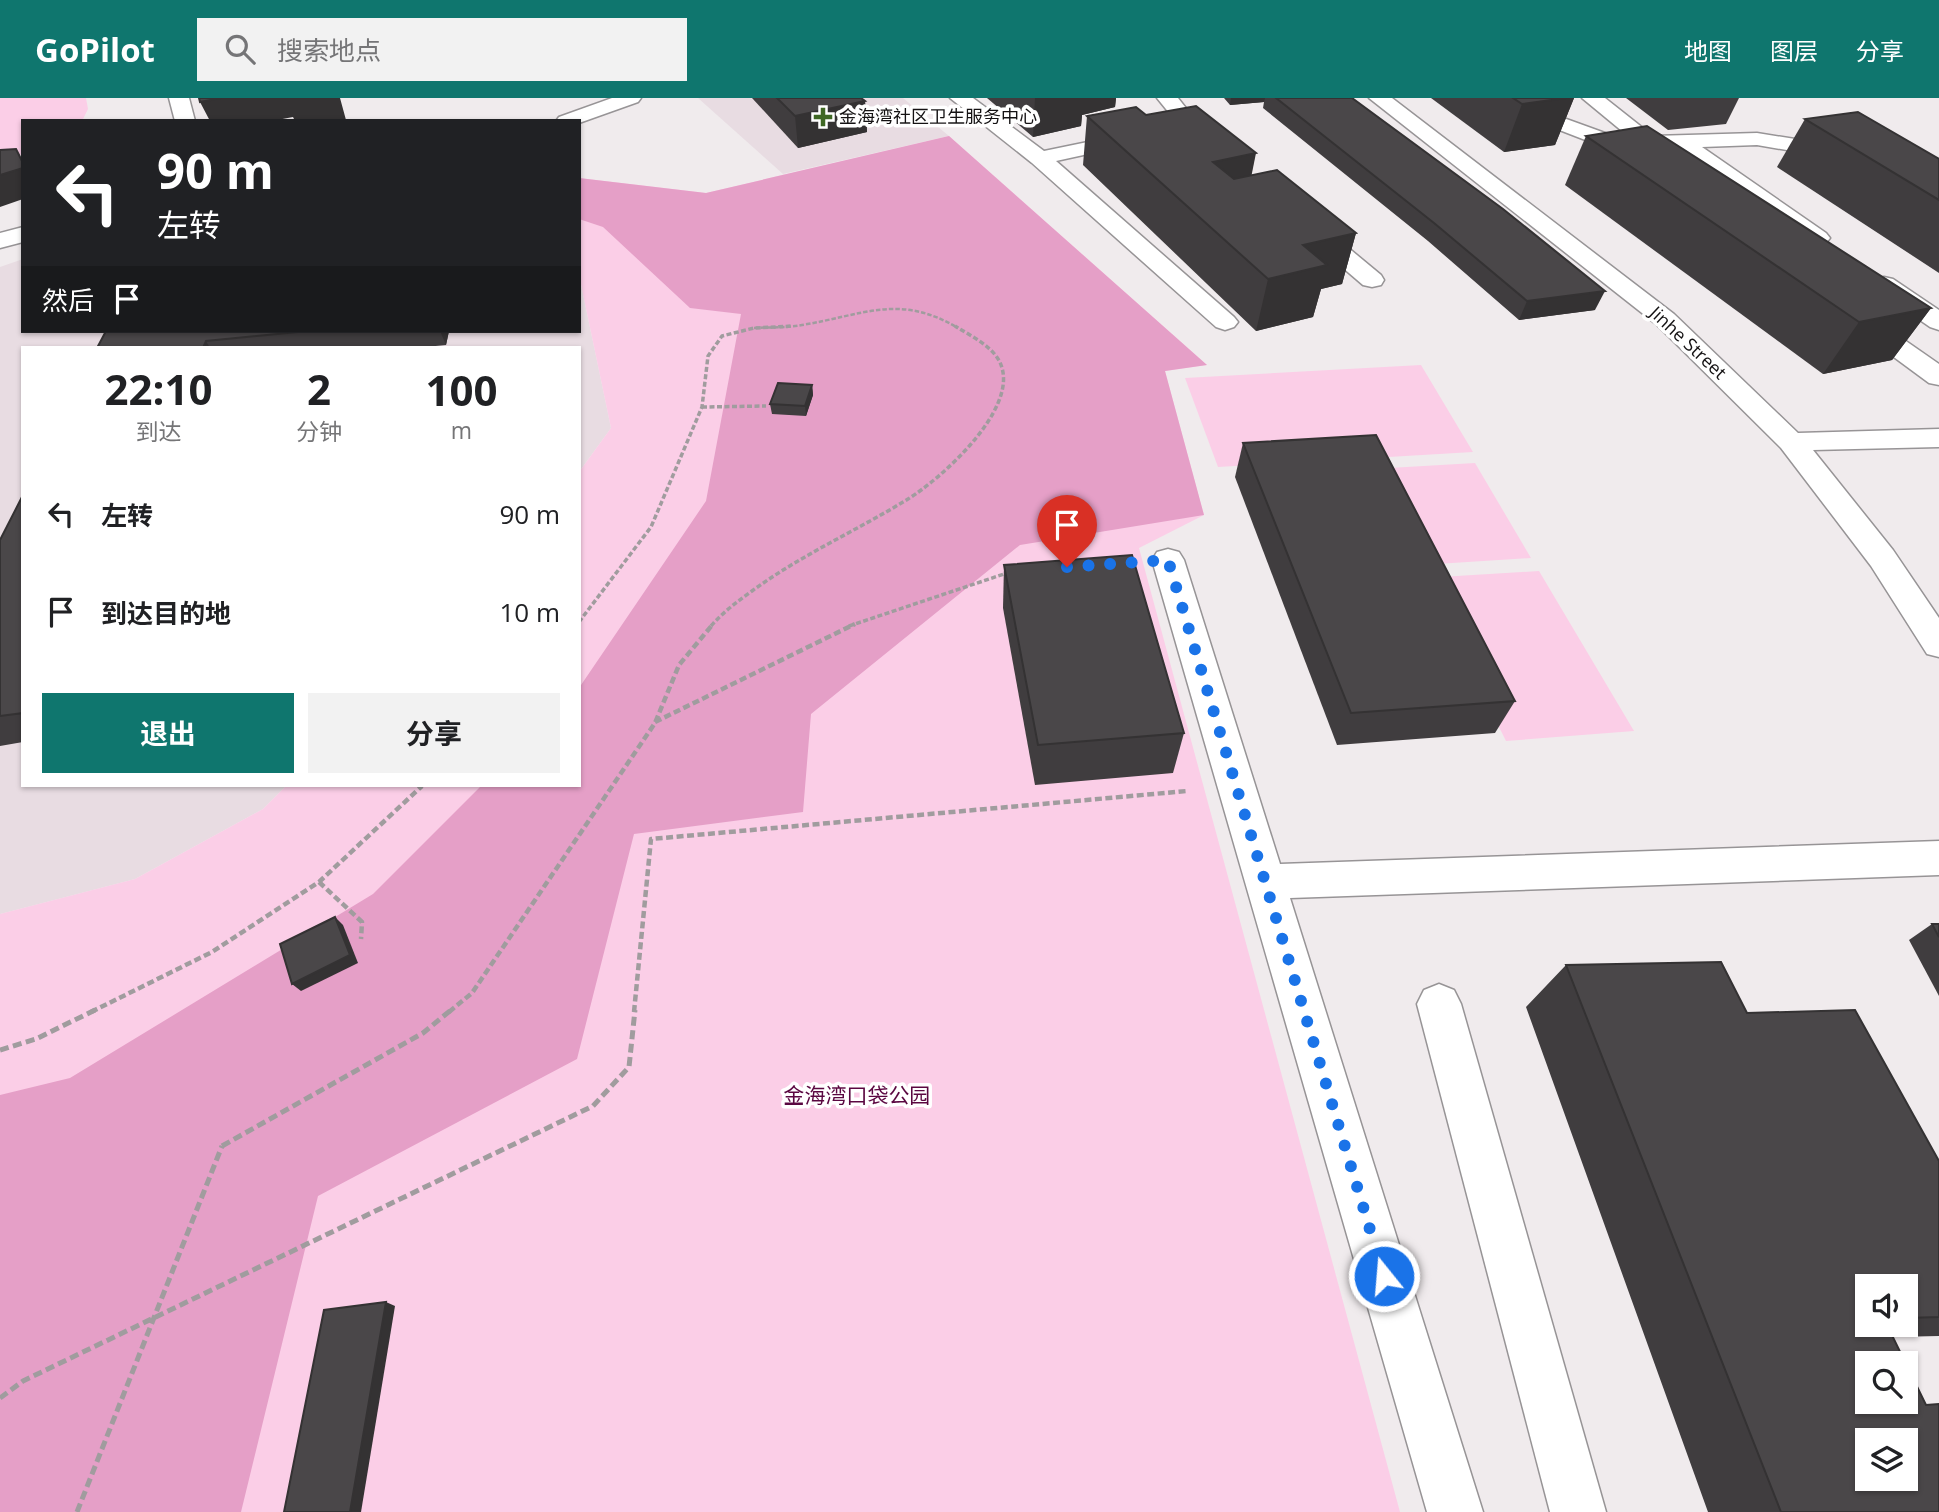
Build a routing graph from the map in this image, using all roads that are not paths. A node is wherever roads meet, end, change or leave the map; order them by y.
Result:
1 (179, 98) edge
2 (631, 98) edge
3 (960, 98) edge
4 (1167, 98) edge
5 (1379, 98) edge
6 (1522, 98) edge
7 (1592, 98) edge
8 (184, 119) edge
9 (572, 119) edge
10 (1734, 122) dead end
11 (1190, 126) junction
12 (1757, 139) junction
13 (1679, 141) junction
14 (1648, 142) junction
15 (1614, 143) junction
16 (1854, 156) junction
17 (1040, 158) junction
18 (1230, 160) edge
19 (1648, 167) edge
20 (1939, 169) edge
21 (1896, 183) edge
22 (1291, 212) edge
23 (21, 235) edge
24 (0, 241) edge
25 (1837, 251) edge
26 (1860, 267) edge
27 (1371, 280) dead end
28 (1838, 305) edge
29 (1225, 322) dead end
30 (1939, 323) edge
31 (1939, 377) edge
32 (1939, 438) edge
33 (1791, 442) junction
34 (1168, 560) dead end
35 (1939, 645) edge
36 (1939, 858) edge
37 (1266, 882) junction
38 (1439, 1004) dead end
39 (1455, 1512) edge
40 (1578, 1512) edge

1 - 8 street
2 - 9 street
3 - 17 street
4 - 11 street
5 - 33 street, Jinhe Street
6 - 15 street
7 - 14 street
10 - 12 street
11 - 17 street
11 - 18 street
12 - 13 street
12 - 16 street
13 - 14 street
13 - 25 street
14 - 15 street
15 - 19 street
16 - 20 street
16 - 21 street
17 - 29 street
22 - 27 street
23 - 24 street
26 - 30 street
28 - 31 street
32 - 33 street
33 - 35 street, Jinhe Street
34 - 37 street
36 - 37 street
37 - 39 street
38 - 40 street

